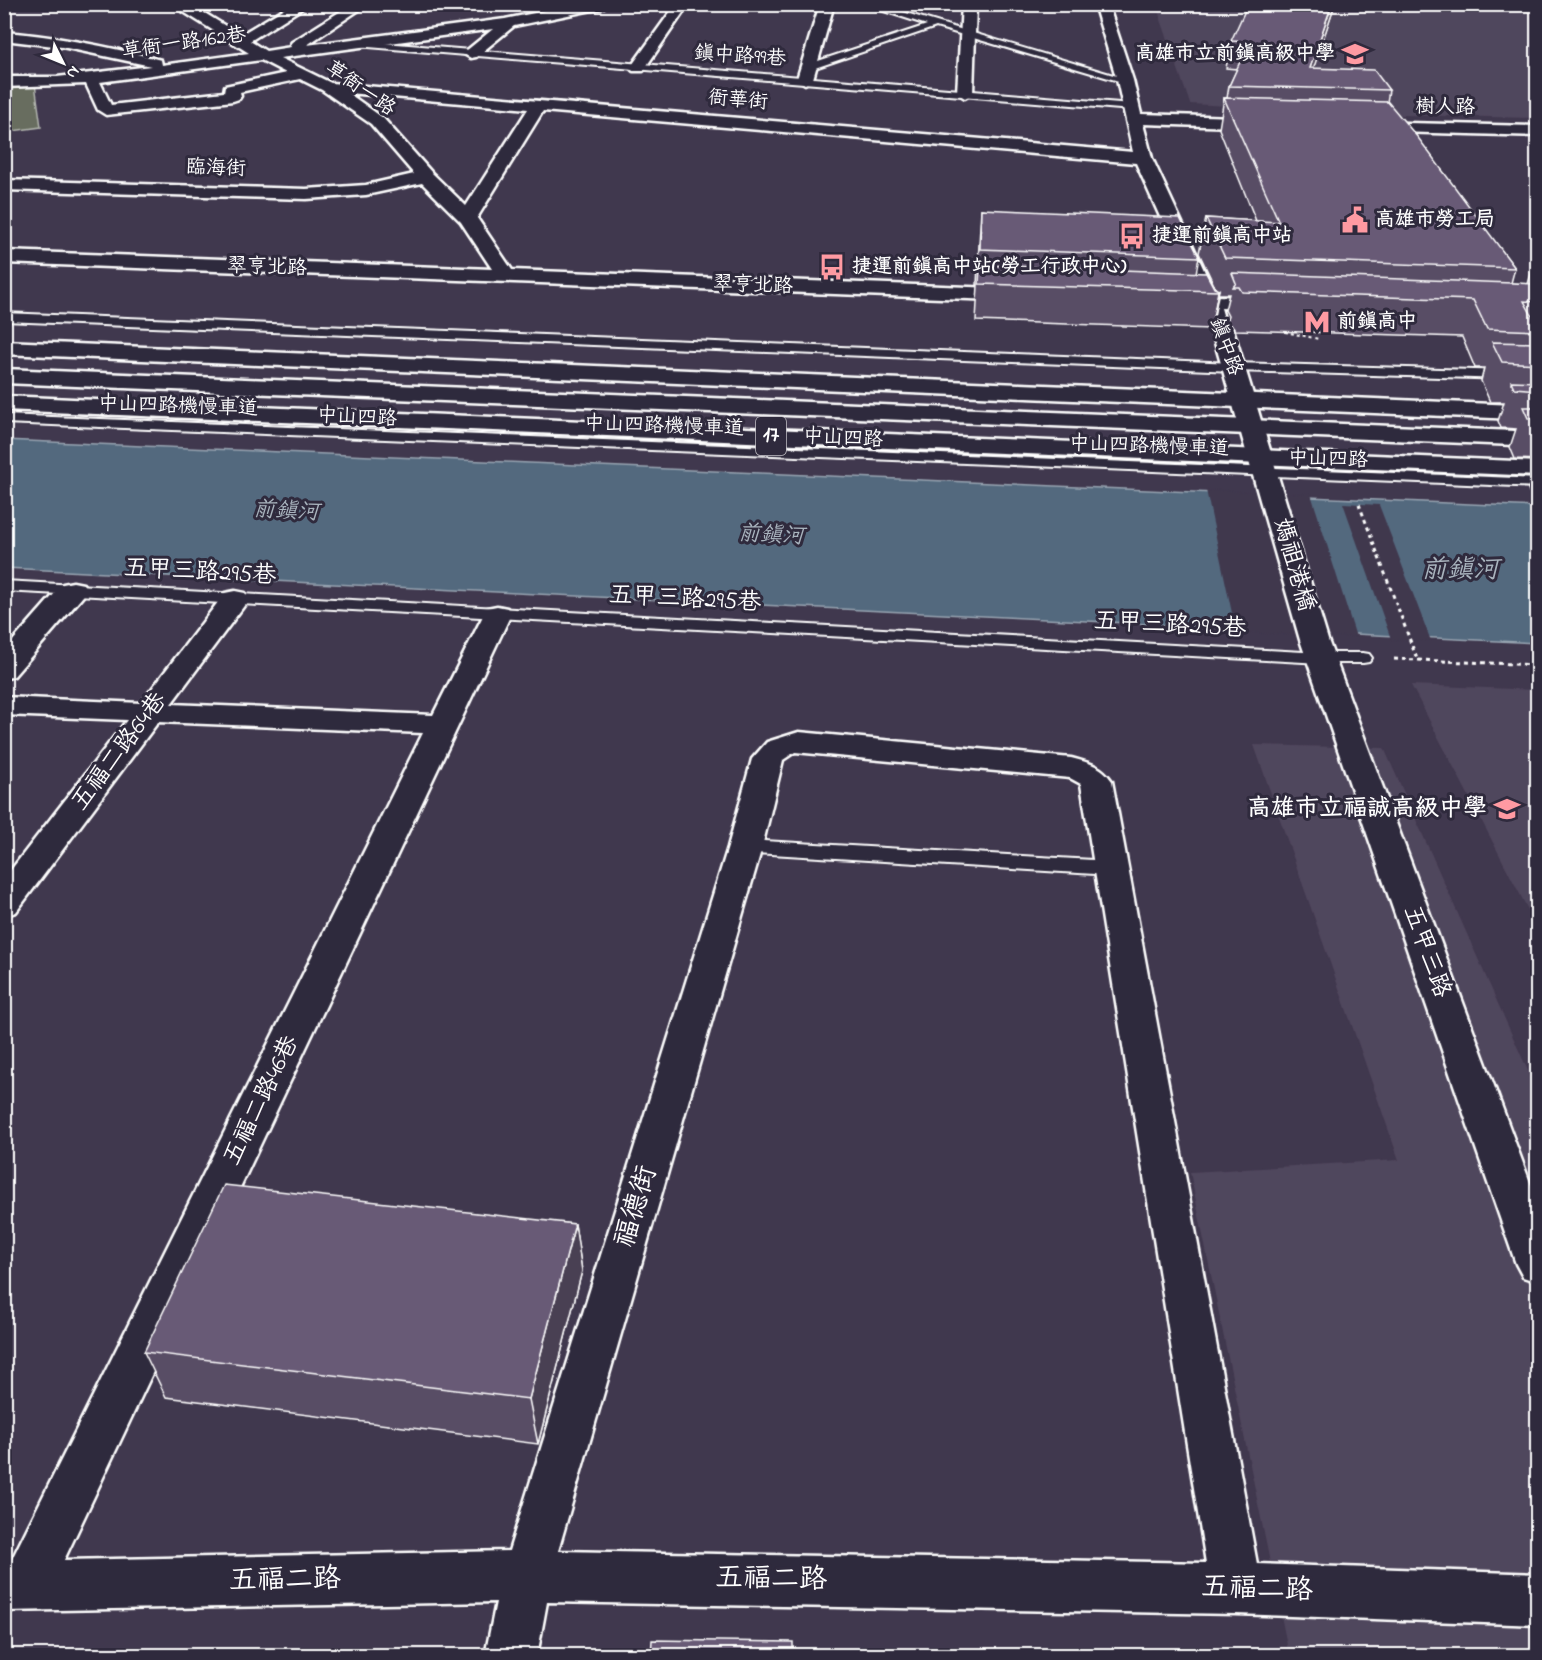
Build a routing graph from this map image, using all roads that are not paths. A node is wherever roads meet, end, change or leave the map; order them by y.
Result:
1 (177, 4) edge
2 (303, 4) edge
3 (362, 4) edge
4 (532, 4) edge
5 (602, 4) edge
6 (683, 4) edge
7 (827, 4) edge
8 (866, 4) edge
9 (969, 4) edge
10 (1101, 4) edge
11 (201, 8) edge
12 (446, 18) dead end
13 (511, 22) junction
14 (934, 25) junction
15 (428, 31) junction
16 (968, 35) junction
17 (4, 36) edge
18 (239, 41) junction
19 (346, 43) junction
20 (287, 51) junction
21 (471, 54) junction
22 (262, 55) junction
23 (172, 67) junction
24 (638, 68) junction
25 (807, 73) junction
26 (302, 74) junction
27 (91, 79) junction
28 (1125, 80) junction
29 (4, 82) edge
30 (328, 87) junction
31 (965, 93) junction
32 (441, 96) junction
33 (539, 104) junction
34 (1134, 113) junction
35 (377, 121) junction
36 (1278, 123) edge
37 (1349, 126) edge
38 (1384, 128) junction
39 (1538, 131) edge
40 (1397, 144) edge
41 (1143, 158) junction
42 (426, 177) junction
43 (4, 185) edge
44 (468, 218) junction
45 (4, 258) edge
46 (507, 277) junction
47 (1037, 296) edge
48 (1155, 300) edge
49 (1208, 302) junction
50 (1286, 304) edge
51 (4, 317) edge
52 (4, 334) edge
53 (4, 347) edge
54 (4, 376) edge
55 (1538, 376) edge
56 (1239, 384) junction
57 (1538, 394) edge
58 (4, 403) edge
59 (1538, 413) edge
60 (4, 419) edge
61 (1252, 428) junction
62 (1538, 439) edge
63 (1538, 469) edge
64 (1266, 473) junction
65 (1538, 483) edge
66 (4, 586) edge
67 (73, 590) junction
68 (235, 599) junction
69 (497, 614) junction
70 (1318, 649) junction
71 (1363, 657) road end
72 (4, 670) edge
73 (4, 706) edge
74 (150, 712) junction
75 (445, 724) junction
76 (745, 847) junction
77 (1111, 868) junction
78 (4, 904) edge
79 (1538, 1264) edge
80 (526, 1576) junction
81 (15, 1586) edge
82 (1236, 1589) junction
83 (1538, 1600) edge
84 (511, 1656) edge

1 - 11 street, 草衙一路
2 - 18 street
3 - 20 street
4 - 13 street
5 - 13 street, 草衙一路162巷
6 - 24 street
7 - 25 street
8 - 14 lane
9 - 16 street
10 - 28 street, 鎮中路
11 - 18 street, 草衙一路
12 - 15 street
13 - 15 street, 草衙一路162巷
13 - 21 street
14 - 16 lane
14 - 25 lane
15 - 19 street, 草衙一路162巷
16 - 28 lane
16 - 31 street
17 - 23 street
18 - 22 street, 草衙一路
19 - 20 street, 草衙一路162巷
19 - 21 lane, 鎮中路99巷
20 - 22 street, 草衙一路162巷
21 - 24 lane, 鎮中路99巷
22 - 23 street, 草衙一路162巷
22 - 26 street, 草衙一路
23 - 27 street, 草衙一路162巷
24 - 25 lane, 鎮中路99巷
25 - 31 lane, 鎮中路99巷
26 - 27 street
26 - 30 street, 草衙一路
27 - 29 street, 草衙一路162巷
28 - 34 street, 鎮中路
30 - 32 street, 衙華街
30 - 35 street, 草衙一路
31 - 34 lane, 鎮中路99巷
32 - 33 street, 衙華街
32 - 35 street
33 - 41 street, 衙華街
33 - 44 street
34 - 36 street
34 - 41 street, 鎮中路
35 - 42 street, 草衙一路
37 - 38 street, 樹人路
38 - 39 street, 樹人路
38 - 40 lane
41 - 49 street, 鎮中路
42 - 43 street, 臨海街
42 - 44 street, 草衙一路
44 - 46 street, 草衙一路
45 - 46 street, 翠亨北路
46 - 47 street, 翠亨北路
48 - 49 street
49 - 50 street
49 - 56 street, 鎮中路
51 - 56 lane
52 - 56 street, 17
53 - 56 street, 17
54 - 61 street, 中山四路 / 17
55 - 56 lane
56 - 57 street, 17
56 - 59 street, 17
56 - 61 street, 鎮中路
58 - 64 street, 中山四路 / 17
60 - 64 lane, 中山四路機慢車道
61 - 62 street, 中山四路 / 17
61 - 64 street, 鎮中路
63 - 64 street, 中山四路 / 17
64 - 65 lane, 中山四路機慢車道
64 - 70 street, 媽祖港橋
66 - 67 lane, 五甲三路295巷
67 - 68 lane, 五甲三路295巷
67 - 72 street
68 - 69 lane, 五甲三路295巷
68 - 74 street, 五福二路64巷
69 - 70 lane, 五甲三路295巷
69 - 75 street, 五福二路46巷
70 - 71 lane, 五甲三路295巷
70 - 79 street, 五甲三路
73 - 74 street
74 - 75 street
74 - 78 street, 五福二路64巷
75 - 81 street, 五福二路46巷
76 - 77 lane
76 - 77 street, 福德街
76 - 80 street, 福德街
77 - 82 street
80 - 81 street, 五福二路
80 - 82 street, 五福二路
80 - 84 street, 福德街
82 - 83 street, 五福二路

